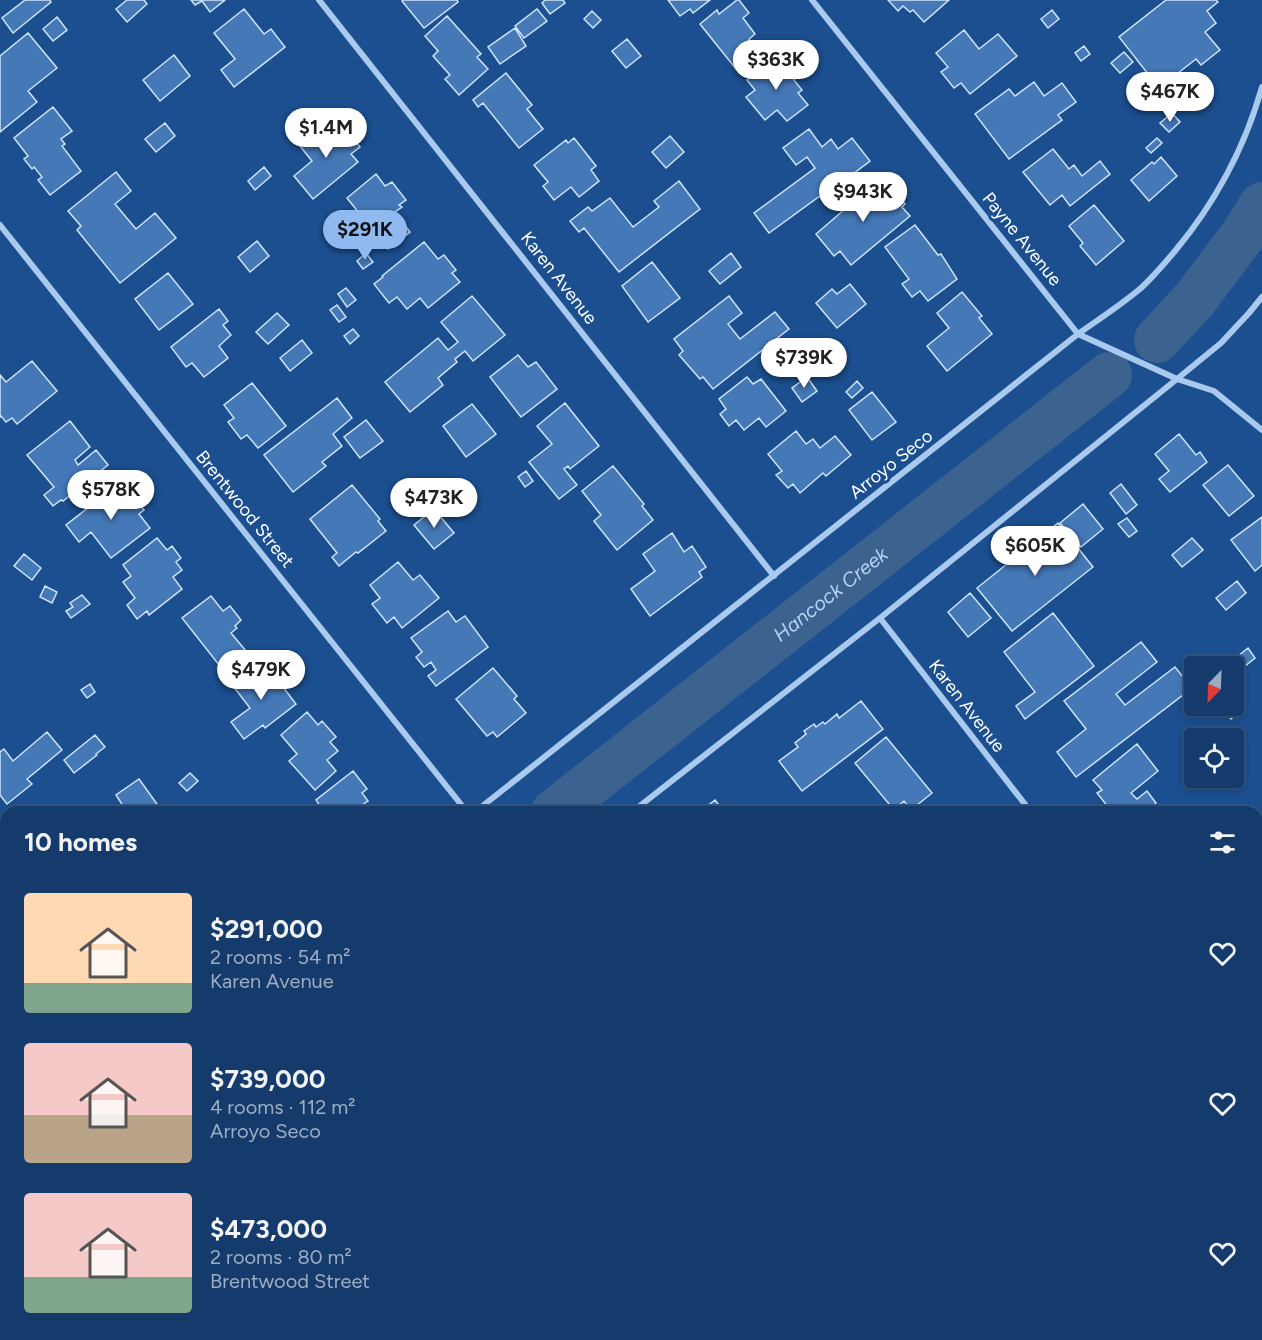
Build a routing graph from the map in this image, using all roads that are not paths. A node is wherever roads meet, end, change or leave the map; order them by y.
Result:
1 (319, 0) edge
2 (812, 0) edge
3 (1262, 87) edge
4 (0, 225) edge
5 (1262, 297) edge
6 (1078, 334) junction
7 (1178, 379) junction
8 (1262, 430) edge
9 (774, 576) junction
10 (880, 618) junction
11 (462, 806) edge
12 (483, 806) edge
13 (640, 806) edge
14 (1026, 806) edge

1 - 9 street, Karen Avenue
2 - 6 street, Payne Avenue
3 - 6 street, Arroyo Seco
4 - 11 street, Brentwood Street
5 - 7 street
6 - 7 street, Payne Avenue
6 - 9 street, Arroyo Seco
7 - 8 street, Payne Avenue
7 - 10 street
9 - 12 street, Arroyo Seco
10 - 13 street
10 - 14 street, Karen Avenue

